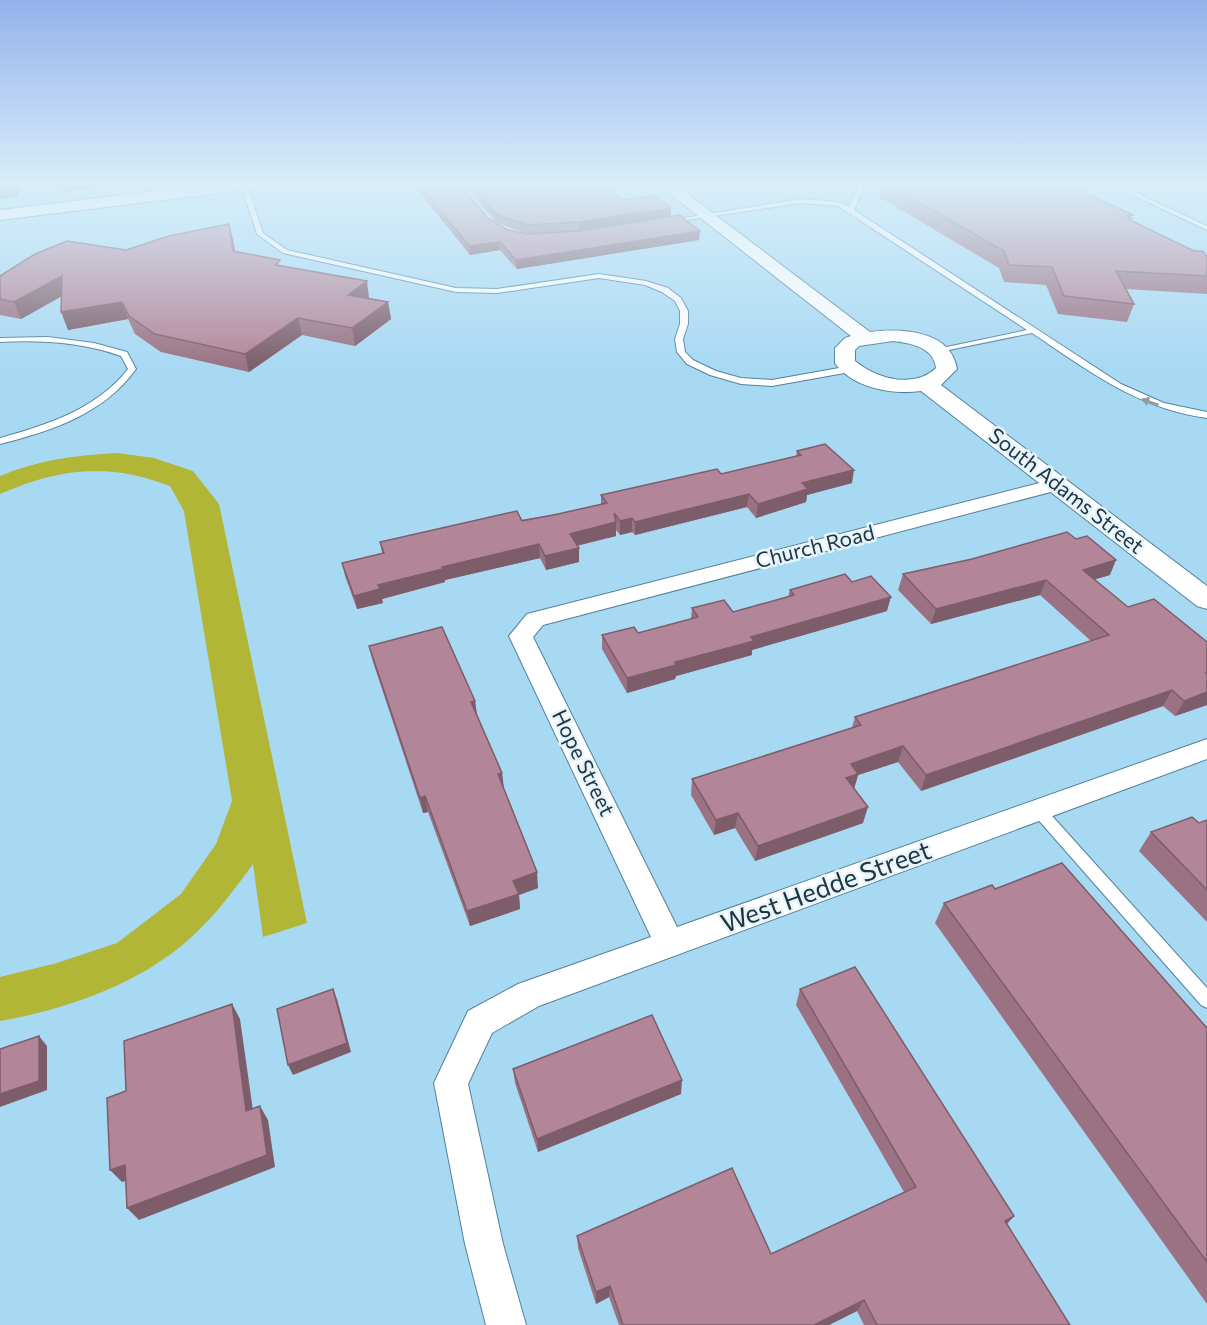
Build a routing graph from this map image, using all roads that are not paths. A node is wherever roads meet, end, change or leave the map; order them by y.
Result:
1 (275, 245) edge
2 (744, 245) edge
3 (901, 245) edge
4 (1032, 331) junction
5 (866, 338) junction
6 (0, 340) edge
7 (937, 351) junction
8 (850, 369) junction
9 (925, 383) junction
10 (1207, 415) edge
11 (0, 441) edge
12 (1059, 484) junction
13 (1207, 600) edge
14 (571, 610) joint
15 (1207, 749) edge
16 (1038, 811) junction
17 (670, 944) junction
18 (1207, 1000) edge
19 (506, 1325) edge

1 - 8 lane
2 - 5 street
3 - 4 lane
4 - 7 lane
10 -> 4 lane
5 - 7 street
5 - 8 street
6 - 11 lane
7 - 9 street
8 - 9 street
9 - 12 street, South Adams Street
12 - 13 street, South Adams Street
12 - 14 street, Church Road
14 - 17 street, Hope Street
15 - 16 street, West Hedde Street
16 - 17 street, West Hedde Street
16 - 18 lane
17 - 19 street, West Hedde Street

